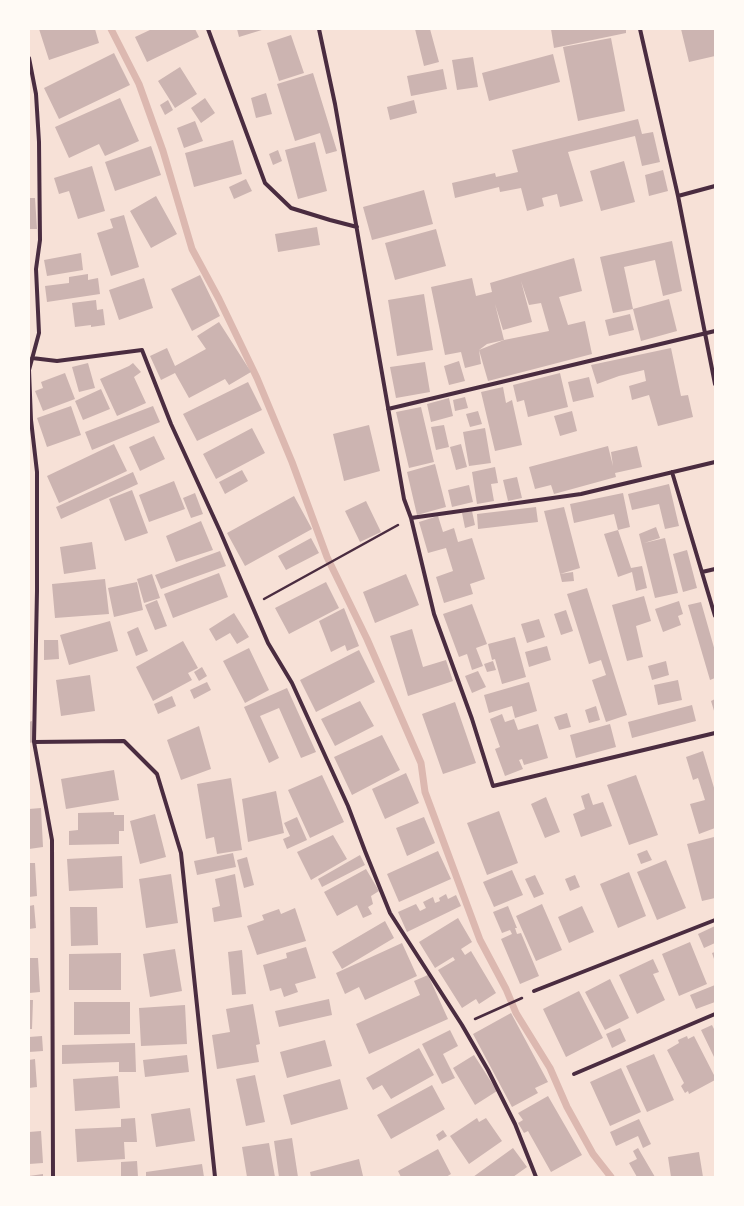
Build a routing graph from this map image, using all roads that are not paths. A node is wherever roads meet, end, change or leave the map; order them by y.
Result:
1 (208, 29) edge
2 (319, 29) edge
3 (640, 29) edge
4 (29, 58) edge
5 (715, 186) edge
6 (678, 196) junction
7 (357, 227) junction
8 (715, 331) edge
9 (704, 333) junction
10 (32, 358) junction
11 (715, 384) edge
12 (388, 409) junction
13 (715, 462) edge
14 (672, 472) junction
15 (411, 518) junction
16 (715, 569) edge
17 (702, 572) junction
18 (715, 616) edge
19 (715, 733) edge
20 (34, 742) junction
21 (715, 920) edge
22 (534, 991) road end
23 (715, 1014) edge
24 (574, 1074) dead end
25 (53, 1177) edge
26 (215, 1177) edge
27 (536, 1177) edge

1 - 7 street
2 - 7 street
3 - 6 street
4 - 10 street
5 - 6 street
6 - 9 street
7 - 12 street
8 - 9 street
9 - 11 street
9 - 12 street
10 - 20 street
10 - 27 street
12 - 15 street
13 - 14 street
14 - 15 street
14 - 17 street
15 - 19 street
16 - 17 street
17 - 18 street
20 - 25 street
20 - 26 street
21 - 22 street
23 - 24 street

